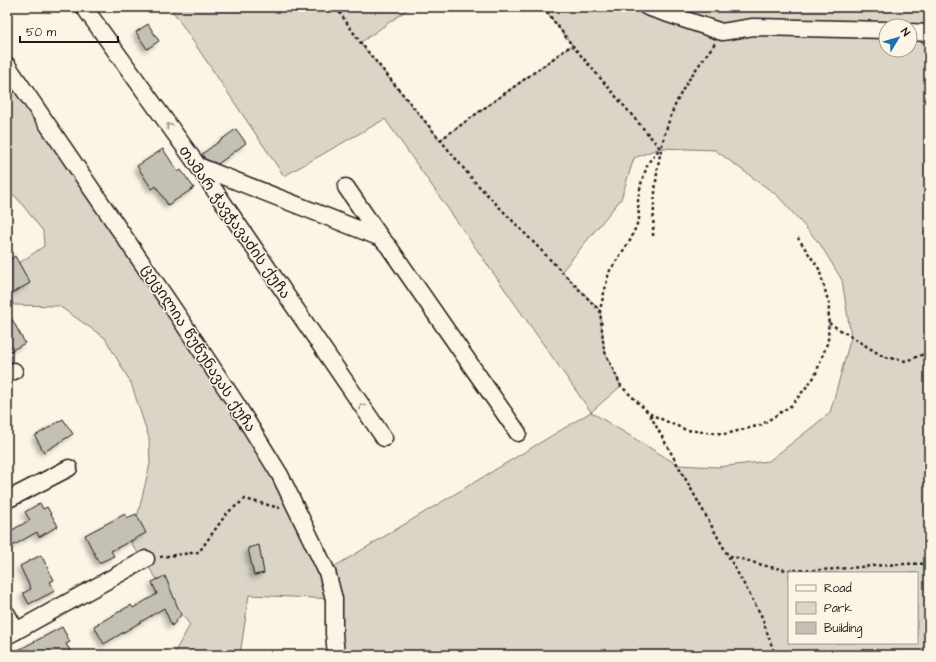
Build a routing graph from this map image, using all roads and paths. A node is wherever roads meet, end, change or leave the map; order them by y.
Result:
1 (84, 7) edge
2 (336, 7) edge
3 (544, 7) edge
4 (647, 7) edge
5 (878, 30) edge
6 (722, 32) junction
7 (918, 32) edge
8 (929, 33) edge
9 (572, 45) junction
10 (7, 65) edge
11 (440, 140) junction
12 (660, 148) junction
13 (198, 166) junction
14 (346, 187) dead end
15 (653, 236) dead end
16 (381, 238) junction
17 (798, 238) dead end
18 (600, 310) junction
19 (829, 323) junction
20 (929, 352) edge
21 (650, 414) junction
22 (518, 433) dead end
23 (384, 438) dead end
24 (69, 468) dead end
25 (7, 500) edge
26 (298, 513) junction
27 (729, 555) junction
28 (146, 559) joint
29 (929, 564) edge
30 (7, 614) edge
31 (12, 634) edge
32 (336, 655) edge
33 (775, 655) edge

13 -> 1 street, თამარ ჭავჭავაძის ქუჩა
2 - 11 path
3 - 9 path
4 - 6 street
5 - 6 street
6 - 12 path
7 - 8 street
9 - 11 path
9 - 12 path
10 - 26 street, ცეცილია წუწუნავას ქუჩა
11 - 18 path
12 - 15 path
12 - 18 path
13 - 16 street
23 -> 13 street, თამარ ჭავჭავაძის ქუჩა
14 - 16 street
16 - 22 street
17 - 19 path
18 - 21 path
19 - 20 path
19 - 21 path
21 - 27 path
24 - 25 street
26 - 28 path
26 - 32 street, ცეცილია წუწუნავას ქუჩა
27 - 29 path
27 - 33 path
28 - 31 street
30 - 31 street

